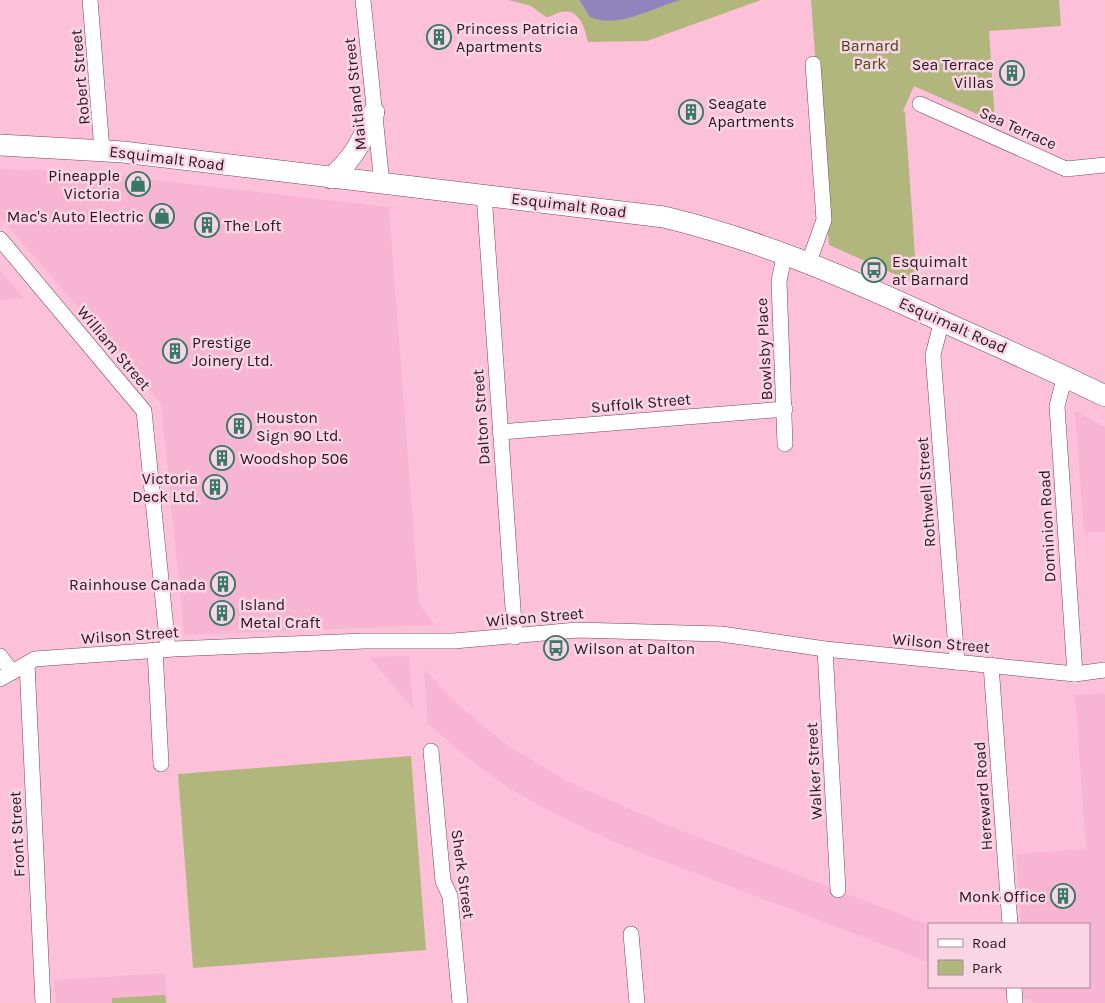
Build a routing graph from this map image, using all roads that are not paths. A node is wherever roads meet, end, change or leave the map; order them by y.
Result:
1 (90, 0) edge
2 (363, 0) edge
3 (813, 64) dead end
4 (920, 104) dead end
5 (374, 112) junction
6 (0, 145) edge
7 (102, 150) junction
8 (1105, 166) edge
9 (332, 178) junction
10 (382, 184) junction
11 (484, 194) junction
12 (0, 239) edge
13 (785, 252) junction
14 (809, 262) junction
15 (942, 320) junction
16 (1065, 376) junction
17 (1105, 396) edge
18 (785, 409) junction
19 (500, 432) junction
20 (785, 444) dead end
21 (515, 637) junction
22 (161, 650) junction
23 (825, 650) junction
24 (0, 656) edge
25 (957, 662) junction
26 (27, 664) junction
27 (991, 665) junction
28 (1105, 670) edge
29 (1075, 674) junction
30 (6, 675) edge
31 (431, 751) dead end
32 (161, 764) dead end
33 (838, 890) dead end
34 (1010, 923) edge
35 (631, 934) dead end
36 (1014, 988) edge
37 (43, 1003) edge
38 (460, 1003) edge
39 (637, 1003) edge
40 (1015, 1003) edge

1 - 7 street, Robert Street
2 - 5 street, Maitland Street
3 - 14 street
4 - 8 street, Sea Terrace
5 - 9 main road
5 - 10 street, Maitland Street
6 - 7 main road, Esquimalt Road
7 - 9 main road, Esquimalt Road
9 - 10 main road, Esquimalt Road
10 - 11 main road, Esquimalt Road
11 - 13 main road, Esquimalt Road
11 - 19 street, Dalton Street
12 - 22 street, William Street
13 - 14 main road, Esquimalt Road
13 - 18 street, Bowlsby Place
14 - 15 main road, Esquimalt Road
15 - 16 main road, Esquimalt Road
15 - 25 street, Rothwell Street
16 - 17 main road, Esquimalt Road
16 - 29 street, Dominion Road
18 - 19 street, Suffolk Street
18 - 20 street, Bowlsby Place
19 - 21 street, Dalton Street
21 - 22 street, Wilson Street
21 - 23 street, Wilson Street
22 - 26 street, Wilson Street
22 - 32 street, William Street
23 - 25 street, Wilson Street
23 - 33 street, Walker Street
24 - 30 street
25 - 27 street, Wilson Street
26 - 30 street, Wilson Street
26 - 37 street, Front Street
27 - 29 street, Wilson Street
27 - 34 street, Hereward Road
28 - 29 street, Wilson Street
31 - 38 street, Sherk Street
35 - 39 street
36 - 40 street

